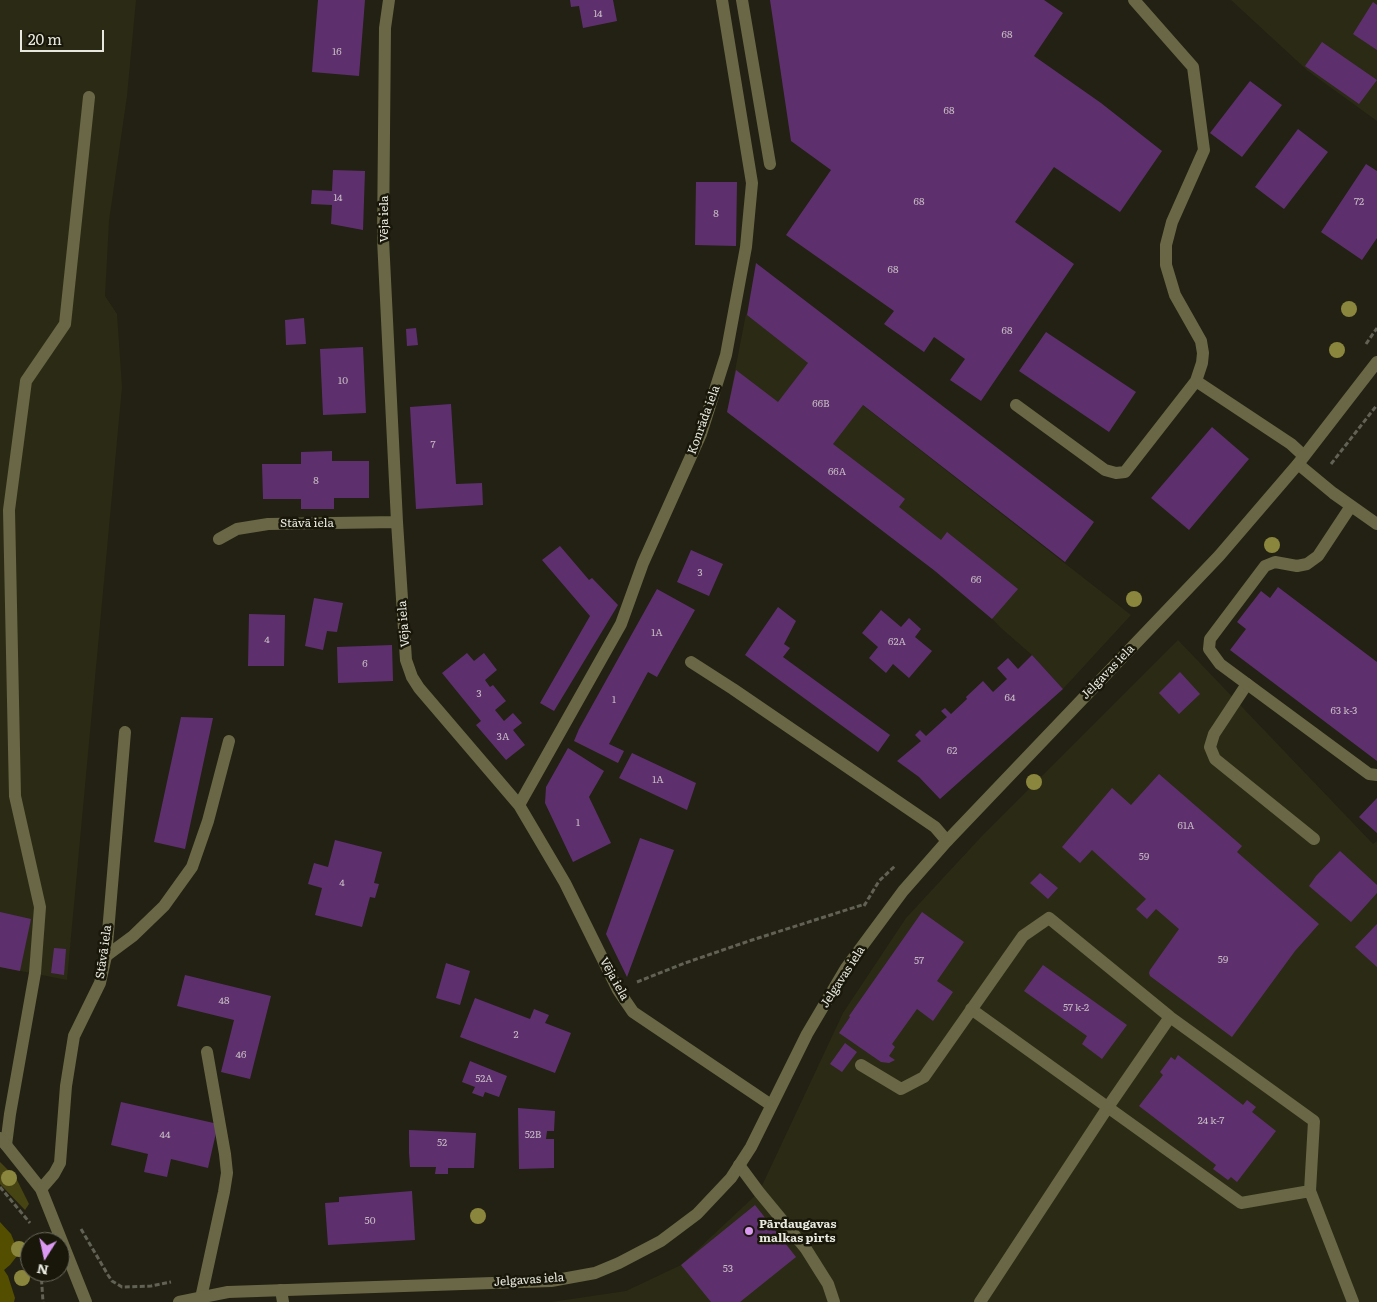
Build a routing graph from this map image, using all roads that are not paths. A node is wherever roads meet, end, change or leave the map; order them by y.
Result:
1 (388, 0) edge
2 (722, 0) edge
3 (742, 0) edge
4 (1134, 0) edge
5 (89, 97) dead end
6 (770, 164) dead end
7 (1377, 362) edge
8 (1196, 381) junction
9 (1016, 405) dead end
10 (1301, 460) junction
11 (1351, 506) junction
12 (397, 522) junction
13 (1377, 524) edge
14 (219, 539) dead end
15 (691, 662) dead end
16 (1247, 684) junction
17 (125, 732) dead end
18 (229, 741) dead end
19 (1377, 775) edge
20 (519, 805) junction
21 (1314, 839) dead end
22 (947, 840) junction
23 (106, 956) junction
24 (972, 1009) junction
25 (1170, 1017) junction
26 (206, 1052) dead end
27 (861, 1065) dead end
28 (770, 1105) junction
29 (1108, 1107) junction
30 (3, 1142) edge
31 (740, 1165) junction
32 (41, 1189) junction
33 (1310, 1190) junction
34 (282, 1296) edge
35 (201, 1298) junction
36 (86, 1302) edge
37 (179, 1302) edge
38 (834, 1302) edge
39 (980, 1302) edge
40 (1353, 1302) edge

1 - 12 street, Vēja iela
2 - 20 street, Konrāda iela
3 - 6 street
4 - 8 street
5 - 30 street
7 - 10 street, Jelgavas iela
8 - 9 street
8 - 10 street
10 - 11 street
10 - 22 street, Jelgavas iela
11 - 13 street
11 - 16 street
12 - 14 street, Stāvā iela
12 - 20 street, Vēja iela
15 - 22 street
16 - 19 street
16 - 21 street
17 - 23 street, Stāvā iela
18 - 23 street
20 - 28 street, Vēja iela
22 - 28 street, Jelgavas iela
23 - 32 street, Stāvā iela
24 - 25 street
24 - 27 street
24 - 29 street
25 - 29 street
25 - 33 street
26 - 35 street
28 - 31 street, Jelgavas iela
29 - 33 street
29 - 39 street
30 - 32 street
31 - 34 street, Jelgavas iela
31 - 38 street
32 - 36 street
33 - 40 street
34 - 35 street, Jelgavas iela
35 - 37 street, Jelgavas iela

